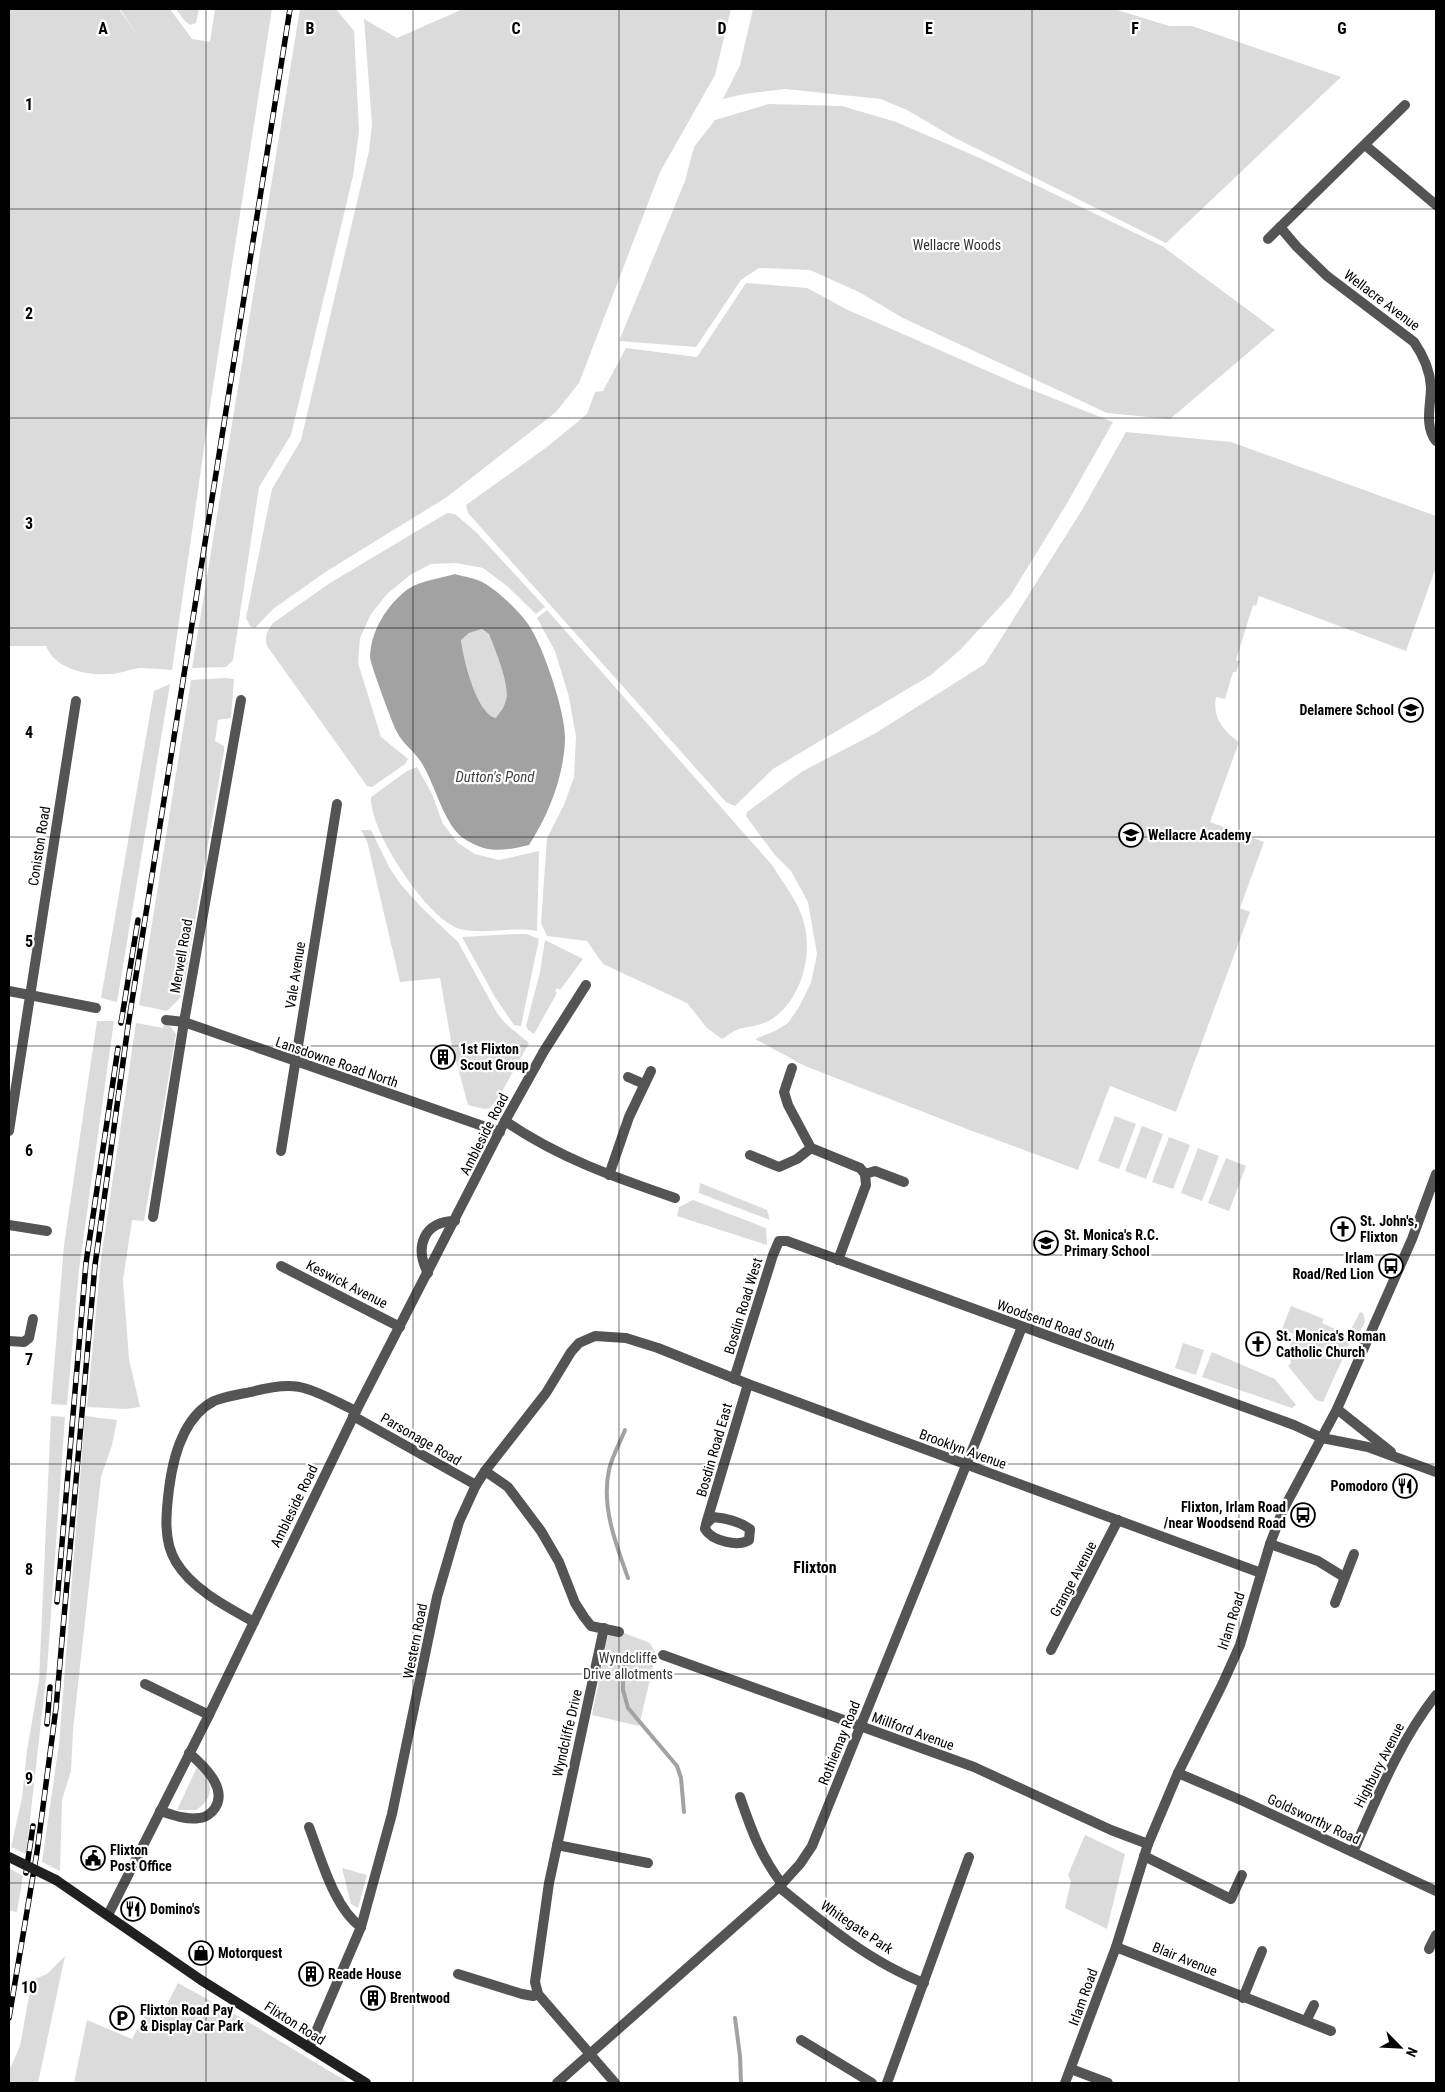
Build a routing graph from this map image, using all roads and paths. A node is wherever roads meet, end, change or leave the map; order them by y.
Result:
1 (1405, 105) dead end
2 (1365, 145) junction
3 (1436, 205) edge
4 (1280, 227) junction
5 (1268, 239) dead end
6 (1436, 441) edge
7 (241, 700) dead end
8 (76, 701) dead end
9 (337, 804) dead end
10 (586, 985) dead end
11 (9, 991) edge
12 (29, 995) junction
13 (96, 1008) dead end
14 (166, 1020) dead end
15 (184, 1022) junction
16 (295, 1062) junction
17 (792, 1068) dead end
18 (652, 1071) dead end
19 (628, 1077) dead end
20 (644, 1084) junction
21 (505, 1121) junction
22 (9, 1130) edge
23 (500, 1132) junction
24 (811, 1148) junction
25 (281, 1151) dead end
26 (750, 1155) dead end
27 (865, 1174) junction
28 (1436, 1174) edge
29 (609, 1175) junction
30 (904, 1182) dead end
31 (675, 1198) dead end
32 (153, 1217) dead end
33 (456, 1221) junction
34 (9, 1224) edge
35 (48, 1231) dead end
36 (779, 1241) joint
37 (838, 1260) junction
38 (281, 1266) dead end
39 (428, 1274) junction
40 (33, 1318) dead end
41 (1022, 1326) junction
42 (400, 1327) junction
43 (9, 1340) edge
44 (658, 1348) joint
45 (734, 1379) junction
46 (748, 1384) junction
47 (1337, 1409) junction
48 (354, 1413) junction
49 (1322, 1438) junction
50 (1398, 1456) junction
51 (966, 1465) junction
52 (485, 1471) junction
53 (1436, 1472) edge
54 (476, 1485) junction
55 (1118, 1520) junction
56 (706, 1524) dead end
57 (1270, 1544) junction
58 (1354, 1554) dead end
59 (1261, 1573) junction
60 (1344, 1577) junction
61 (1335, 1603) dead end
62 (254, 1622) junction
63 (604, 1628) junction
64 (619, 1632) dead end
65 (1051, 1650) dead end
66 (663, 1656) dead end
67 (145, 1684) dead end
68 (1436, 1695) edge
69 (209, 1715) junction
70 (860, 1726) junction
71 (189, 1753) junction
72 (1178, 1773) junction
73 (740, 1798) dead end
74 (160, 1811) junction
75 (309, 1827) dead end
76 (556, 1844) junction
77 (1148, 1844) junction
78 (1353, 1852) junction
79 (1144, 1856) junction
80 (9, 1857) edge
81 (969, 1857) dead end
82 (648, 1863) dead end
83 (1242, 1874) dead end
84 (780, 1885) junction
85 (1436, 1891) edge
86 (108, 1915) junction
87 (361, 1927) junction
88 (1436, 1935) edge
89 (1116, 1947) junction
90 (1430, 1949) dead end
91 (1262, 1951) dead end
92 (458, 1974) dead end
93 (924, 1983) junction
94 (538, 1994) junction
95 (1243, 1998) junction
96 (1314, 2005) dead end
97 (1306, 2021) junction
98 (1331, 2031) dead end
99 (801, 2040) dead end
100 (309, 2048) junction
101 (589, 2055) junction
102 (1071, 2069) junction
103 (366, 2083) edge
104 (557, 2083) edge
105 (615, 2083) edge
106 (872, 2083) edge
107 (887, 2083) edge
108 (1065, 2083) edge
109 (1108, 2083) edge

1 - 2 street
2 - 3 street
2 - 4 street
4 - 5 street
4 - 6 street, Wellacre Avenue
7 - 15 street, Merwell Road
8 - 12 street, Coniston Road
9 - 16 street, Vale Avenue
10 - 21 street, Ambleside Road
11 - 12 street
12 - 13 street
12 - 22 street, Coniston Road
14 - 15 street, Lansdowne Road North
15 - 16 street, Lansdowne Road North
15 - 32 street, Merwell Road
16 - 23 street, Lansdowne Road North
16 - 25 street, Vale Avenue
17 - 24 street
18 - 20 street
19 - 20 street
20 - 29 street
21 - 23 street, Ambleside Road
21 - 29 street
23 - 33 street, Ambleside Road
24 - 26 street
24 - 27 street
27 - 30 street
27 - 37 street
28 - 47 street, Irlam Road
29 - 31 street
33 - 39 street, Ambleside Road
33 - 39 street
34 - 35 street
36 - 37 street, Woodsend Road South
36 - 45 street, Bosdin Road West
37 - 41 street, Woodsend Road South
38 - 42 street, Keswick Avenue
39 - 42 street, Ambleside Road
40 - 43 street
41 - 49 street, Woodsend Road South
41 - 51 street, Rothiemay Road
42 - 48 street, Ambleside Road
44 - 45 street, Brooklyn Avenue
44 - 52 street, Western Road
45 - 46 street, Brooklyn Avenue
46 - 51 street, Brooklyn Avenue
46 - 56 street, Bosdin Road East
47 - 49 street, Irlam Road
47 - 50 street
48 - 54 street, Parsonage Road
48 - 62 street, Ambleside Road
48 - 62 street, Parsonage Road
49 - 50 street, Woodsend Road South
49 - 57 street, Irlam Road
50 - 53 street
51 - 55 street, Brooklyn Avenue
51 - 70 street, Rothiemay Road
52 - 54 street, Western Road
52 - 63 street
54 - 87 street, Western Road
55 - 59 street, Brooklyn Avenue
55 - 65 street, Grange Avenue
57 - 59 street, Irlam Road
57 - 60 street
58 - 60 street
59 - 72 street, Irlam Road
60 - 61 street
62 - 69 street, Ambleside Road
63 - 64 street
63 - 76 street, Wyndcliffe Drive
66 - 70 street, Millford Avenue
67 - 69 street
68 - 78 street, Highbury Avenue
69 - 71 street, Ambleside Road
70 - 77 street, Millford Avenue
70 - 84 street, Rothiemay Road
71 - 74 street, Ambleside Road
71 - 74 street
72 - 77 street, Irlam Road
72 - 78 street, Goldsworthy Road
73 - 84 street, Whitegate Park
74 - 86 street, Ambleside Road
75 - 87 street
76 - 82 street
76 - 94 street, Wyndcliffe Drive
77 - 79 street, Irlam Road
78 - 85 street, Goldsworthy Road
79 - 83 street
79 - 89 street, Irlam Road
80 - 86 main road, Flixton Road, bridge
81 - 93 street
84 - 93 street, Whitegate Park
84 - 101 street, Rothiemay Road
86 - 100 main road, Flixton Road
87 - 100 street, Western Road
88 - 90 street
89 - 95 street, Blair Avenue
89 - 102 street, Irlam Road
91 - 95 street
92 - 94 street
93 - 107 street
94 - 101 street
95 - 97 street, Blair Avenue
96 - 97 street
97 - 98 street, Blair Avenue
99 - 106 street
100 - 103 main road, Flixton Road
101 - 104 street, Rothiemay Road
101 - 105 street
102 - 108 street, Irlam Road
102 - 109 street

